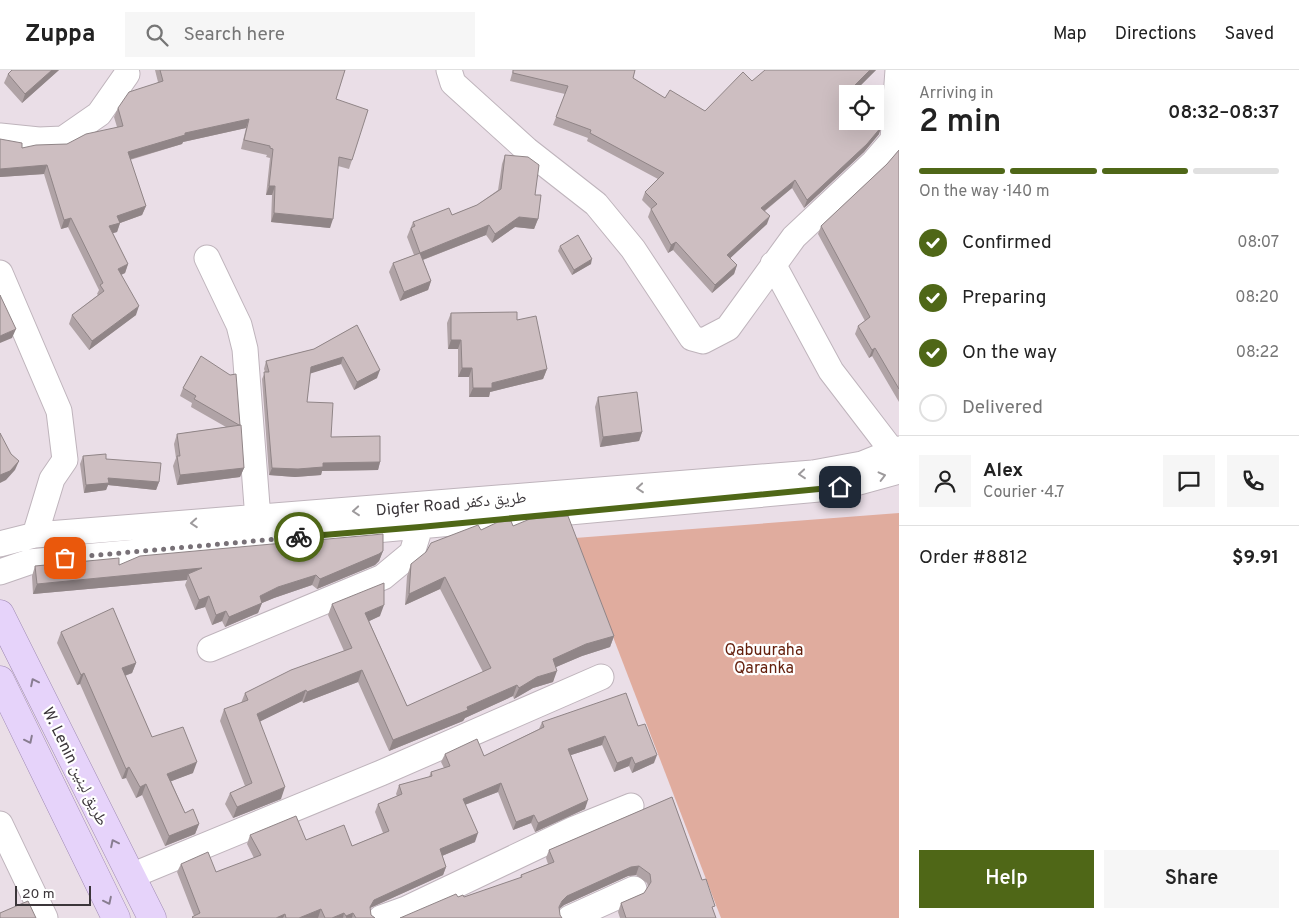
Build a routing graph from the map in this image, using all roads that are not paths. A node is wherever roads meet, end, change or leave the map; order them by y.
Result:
1 (449, 70) edge
2 (898, 70) edge
3 (127, 74) dead end
4 (0, 136) edge
5 (207, 258) dead end
6 (773, 264) junction
7 (0, 273) edge
8 (897, 457) edge
9 (258, 519) junction
10 (420, 527) junction
11 (35, 534) junction
12 (0, 544) edge
13 (0, 572) edge
14 (0, 614) edge
15 (210, 650) dead end
16 (601, 677) dead end
17 (0, 680) edge
18 (631, 806) dead end
19 (0, 824) edge
20 (130, 876) junction
21 (634, 889) dead end
22 (45, 918) edge
23 (116, 918) edge
24 (152, 918) edge
25 (382, 918) edge
26 (570, 918) edge

1 - 6 street
2 - 6 street
3 - 4 street
5 - 9 street
6 - 8 street
7 - 11 street
8 -> 9 street, Digfer Road طريق دكفر
10 -> 8 street, Digfer Road طريق دكفر
9 -> 11 street, Digfer Road طريق دكفر
10 - 13 street, Digfer Road طريق دكفر
10 - 15 street
11 - 12 street, Digfer Road طريق دكفر
20 -> 14 main road, W. Lenin طريق لينين
16 - 20 street
17 -> 23 main road
18 - 25 street
19 - 22 street
20 - 24 main road, W. Lenin طريق لينين
21 - 26 street

